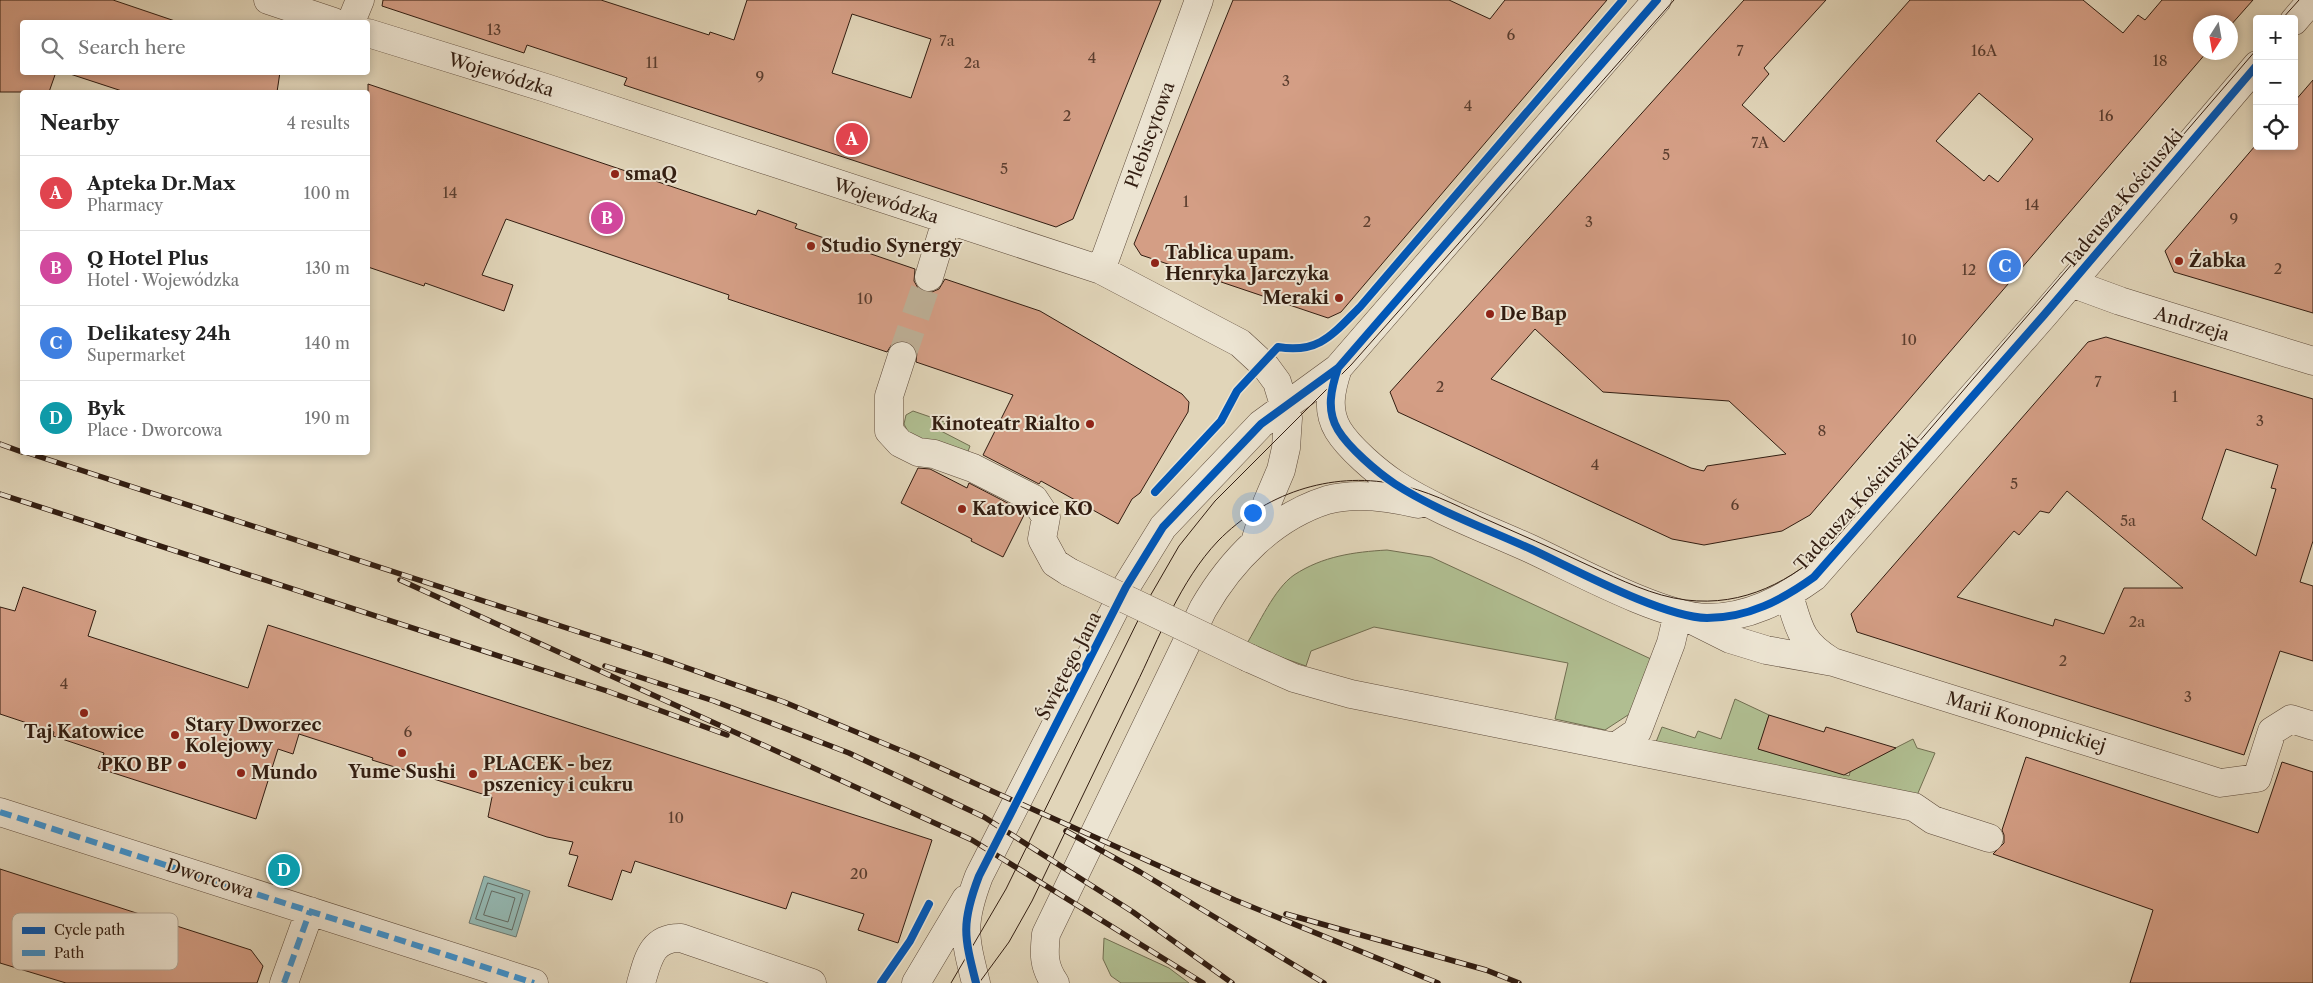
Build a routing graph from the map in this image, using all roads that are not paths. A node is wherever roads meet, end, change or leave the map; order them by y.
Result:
1 (268, 0) edge
2 (360, 0) edge
3 (1199, 0) edge
4 (1657, 0) edge
5 (2312, 0) edge
6 (2298, 16) edge
7 (328, 20) edge
8 (352, 20) edge
9 (370, 35) edge
10 (2253, 70) edge
11 (946, 221) junction
12 (1101, 270) junction
13 (929, 277) tunnel mouth
14 (2071, 283) junction
15 (902, 356) tunnel mouth
16 (2313, 361) edge
17 (1338, 368) junction
18 (1285, 407) junction
19 (1446, 510) junction
20 (1255, 542) junction
21 (1789, 595) junction
22 (1678, 613) junction
23 (1832, 662) junction
24 (2313, 726) edge
25 (1615, 747) junction
26 (0, 812) edge
27 (1989, 838) dead end
28 (979, 876) junction
29 (310, 911) junction
30 (284, 983) edge
31 (534, 983) edge
32 (641, 983) edge
33 (812, 983) edge
34 (916, 983) edge
35 (976, 983) edge
36 (1055, 983) edge

1 - 7 street
2 - 8 street
3 - 12 street, Plebiscytowa
4 - 17 street
5 - 6 street
9 - 11 street, Wojewódzka
10 - 14 street, Tadeusza Kościuszki
11 - 12 street, Wojewódzka
11 - 13 street
12 - 18 street, Wojewódzka
14 - 16 street, Andrzeja
14 - 21 street, Tadeusza Kościuszki
15 - 25 street, bridge
17 - 18 street, Świętego Jana
17 - 19 street, Tadeusza Kościuszki
18 - 20 street, Wojewódzka
18 - 28 street, Świętego Jana
19 - 20 street, Tadeusza Kościuszki
19 - 22 street, Tadeusza Kościuszki
20 - 36 street
21 - 22 street, Tadeusza Kościuszki
21 - 23 street, Marii Konopnickiej
22 - 23 street, Marii Konopnickiej
22 - 25 street
23 - 24 street, Marii Konopnickiej
25 - 27 street
26 - 29 street, Dworcowa
28 - 34 street
28 - 35 street, Świętego Jana
29 - 30 street
29 - 31 street, Dworcowa
32 - 33 street

